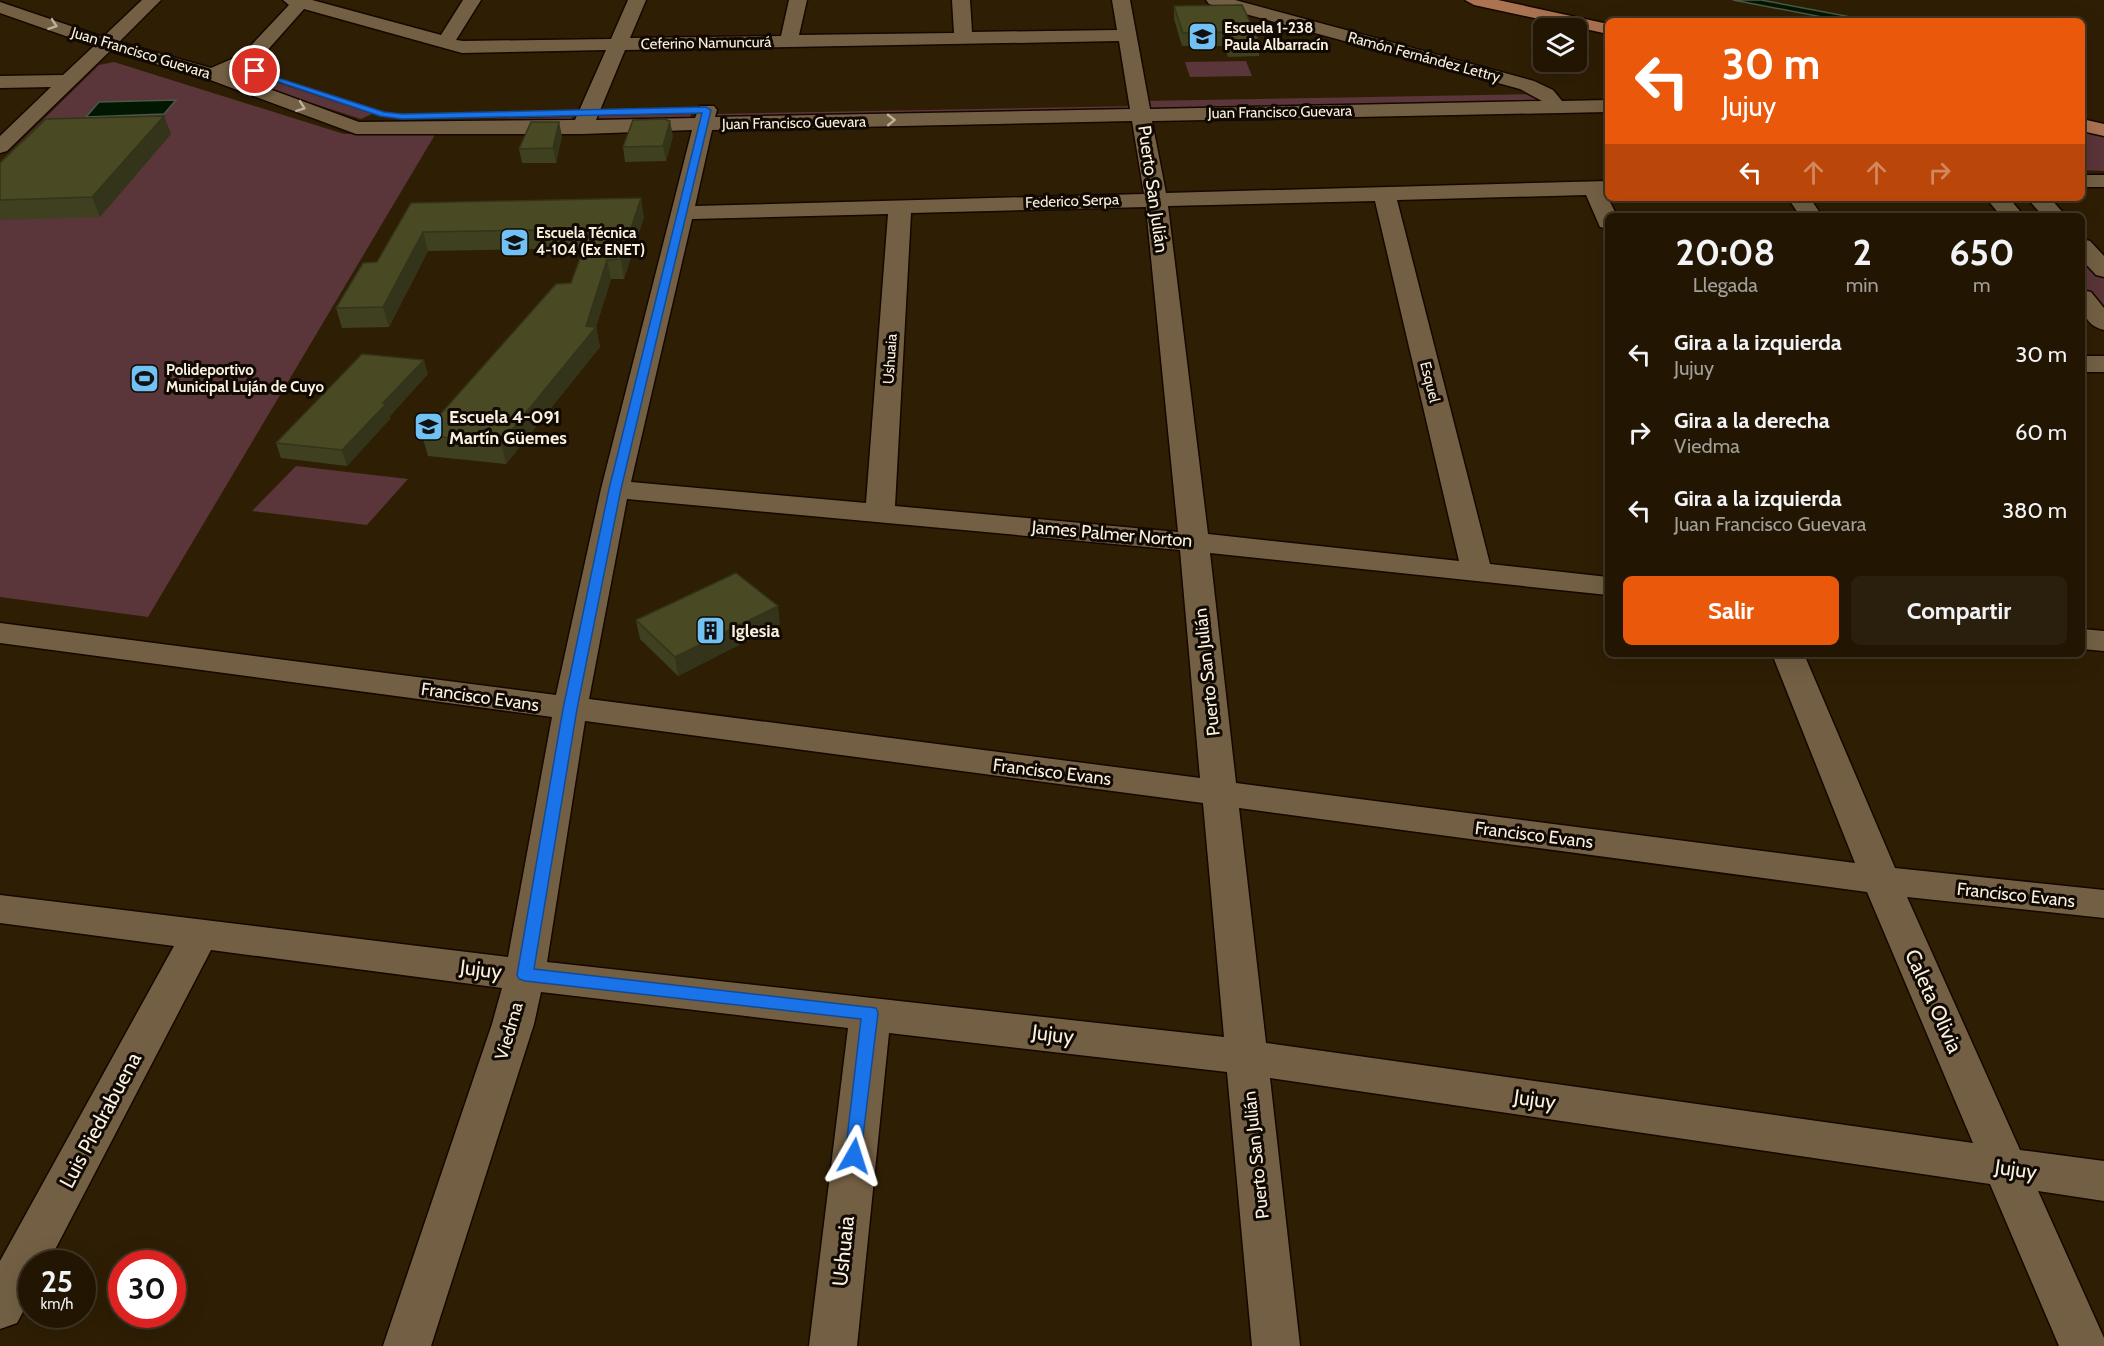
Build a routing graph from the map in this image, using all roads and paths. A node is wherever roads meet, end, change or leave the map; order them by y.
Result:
1 (152, 0) edge
2 (472, 0) edge
3 (637, 0) edge
4 (798, 0) edge
5 (961, 0) edge
6 (1121, 0) edge
7 (1215, 0) edge
8 (1474, 0) edge
9 (298, 1) edge
10 (0, 7) edge
11 (100, 21) dead end
12 (121, 28) junction
13 (1605, 28) edge
14 (1127, 35) junction
15 (963, 38) junction
16 (789, 41) junction
17 (445, 42) junction
18 (105, 44) junction
19 (617, 45) junction
20 (235, 65) junction
21 (212, 74) junction
22 (68, 81) junction
23 (0, 82) edge
24 (298, 86) dead end
25 (1605, 93) edge
26 (1551, 100) junction
27 (1605, 106) edge
28 (1140, 107) junction
29 (705, 118) junction
30 (584, 120) junction
31 (2085, 126) edge
32 (356, 128) junction
33 (2104, 130) edge
34 (0, 147) edge
35 (2085, 180) edge
36 (2104, 181) edge
37 (1601, 188) edge
38 (1384, 193) junction
39 (1156, 198) junction
40 (2000, 201) edge
41 (2041, 201) edge
42 (900, 206) junction
43 (680, 213) junction
44 (1606, 213) edge
45 (2010, 213) edge
46 (2052, 213) edge
47 (2085, 250) edge
48 (2098, 267) edge
49 (2085, 301) edge
50 (2104, 323) edge
51 (2085, 364) edge
52 (2104, 364) edge
53 (615, 489) junction
54 (880, 513) junction
55 (1194, 542) junction
56 (1477, 572) junction
57 (1605, 586) edge
58 (0, 633) edge
59 (2085, 639) edge
60 (2104, 641) edge
61 (1789, 657) edge
62 (570, 709) junction
63 (1219, 793) junction
64 (1881, 880) junction
65 (2104, 904) edge
66 (0, 909) edge
67 (200, 933) junction
68 (525, 975) junction
69 (870, 1013) junction
70 (1245, 1057) junction
71 (2007, 1168) junction
72 (2104, 1181) edge
73 (0, 1307) edge
74 (407, 1346) edge
75 (833, 1346) edge
76 (1276, 1346) edge
77 (2083, 1346) edge

1 - 12 street
2 - 17 street
3 - 19 street
4 - 16 street
5 - 15 street
6 - 14 street, Puerto San Julián
7 - 26 street, Ramón Fernández Lettry
8 - 13 main road
9 - 17 street, Ceferino Namuncurá
9 - 20 street
10 -> 18 street, Juan Francisco Guevara
11 - 12 street, Juan Francisco Guevara
12 - 18 street
12 - 20 street, Juan Francisco Guevara
14 - 15 street, Ceferino Namuncurá
14 - 28 street, Puerto San Julián
15 - 16 street, Ceferino Namuncurá
16 - 19 street, Ceferino Namuncurá
17 - 19 street, Ceferino Namuncurá
18 - 21 street, Juan Francisco Guevara
18 - 22 street
19 - 30 street
20 - 21 street
20 - 24 street, Juan Francisco Guevara
21 -> 32 street, Juan Francisco Guevara
22 - 23 street
22 - 34 street
25 - 26 street, Juan Francisco Guevara
26 - 27 street, Juan Francisco Guevara
26 - 28 street, Juan Francisco Guevara
28 - 29 street, Juan Francisco Guevara
28 - 39 street, Puerto San Julián
29 - 30 street, Juan Francisco Guevara
29 - 43 street, Viedma
30 - 32 street, Juan Francisco Guevara
30 - 32 street, Juan Francisco Guevara
31 - 33 main road
35 - 36 street
37 - 38 street, Federico Serpa
37 - 44 street
38 - 39 street, Federico Serpa
38 - 56 street, Esquel
39 - 42 street, Federico Serpa
39 - 55 street, Puerto San Julián
40 - 45 street
41 - 46 street
42 - 43 street, Federico Serpa
42 - 54 street, Ushuaia
43 - 53 street, Viedma
47 - 48 street
49 - 50 street
51 - 52 street
53 - 54 street, James Palmer Norton
53 - 62 street, Viedma
54 - 55 street, James Palmer Norton
55 - 56 street, James Palmer Norton
55 - 63 street, Puerto San Julián
56 - 57 street, James Palmer Norton
58 - 62 street, Francisco Evans
59 - 60 street
61 - 64 street, Caleta Olivia
62 - 63 street, Francisco Evans
62 - 68 street, Viedma
63 - 64 street, Francisco Evans
63 - 70 street, Puerto San Julián
64 - 65 street, Francisco Evans
64 - 71 street, Caleta Olivia
66 - 67 street, Jujuy
67 - 68 street, Jujuy
67 - 73 street, Luis Piedrabuena
68 - 69 street, Jujuy
68 - 74 street, Viedma
69 - 70 street, Jujuy
69 - 75 street, Ushuaia
70 - 71 street, Jujuy
70 - 76 street, Puerto San Julián
71 - 72 street, Jujuy
71 - 77 street, Caleta Olivia

